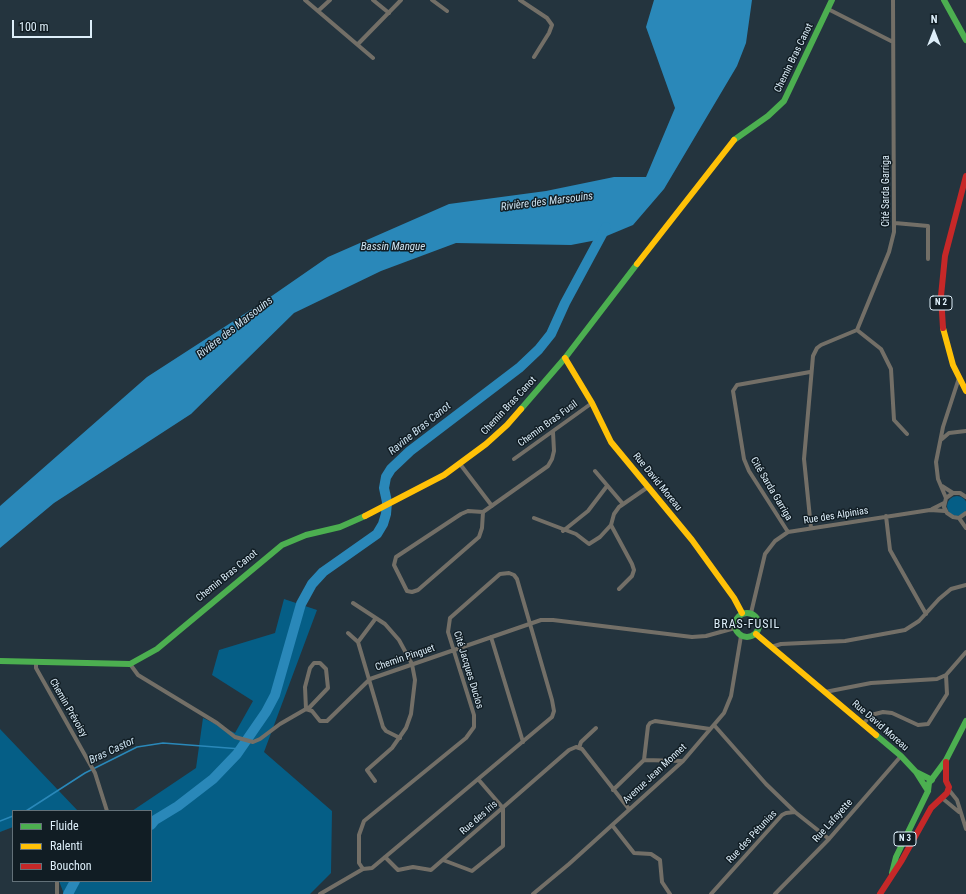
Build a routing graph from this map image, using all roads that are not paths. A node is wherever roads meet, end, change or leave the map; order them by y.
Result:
1 (305, 0) edge
2 (330, 0) edge
3 (373, 0) edge
4 (401, 0) edge
5 (432, 0) edge
6 (520, 0) edge
7 (832, 0) edge
8 (893, 0) edge
9 (944, 0) edge
10 (828, 9) junction
11 (318, 11) junction
12 (447, 11) dead end
13 (389, 13) junction
14 (966, 40) edge
15 (893, 42) junction
16 (358, 44) junction
17 (534, 57) dead end
18 (373, 58) dead end
19 (966, 176) edge
20 (895, 223) junction
21 (928, 259) dead end
22 (857, 330) junction
23 (565, 358) junction
24 (810, 372) junction
25 (959, 378) junction
26 (966, 391) edge
27 (592, 403) junction
28 (966, 431) edge
29 (553, 432) junction
30 (907, 434) dead end
31 (940, 441) junction
32 (514, 459) dead end
33 (460, 464) junction
34 (595, 471) dead end
35 (942, 485) junction
36 (607, 486) junction
37 (648, 486) junction
38 (953, 493) junction
39 (966, 497) edge
40 (945, 500) junction
41 (623, 504) junction
42 (492, 506) junction
43 (930, 510) junction
44 (945, 511) junction
45 (483, 512) junction
46 (965, 514) edge
47 (886, 516) junction
48 (534, 518) dead end
49 (959, 518) junction
50 (611, 525) junction
51 (965, 526) edge
52 (811, 528) junction
53 (563, 531) junction
54 (788, 532) junction
55 (966, 585) edge
56 (619, 589) dead end
57 (354, 603) dead end
58 (742, 613) junction
59 (751, 613) junction
60 (926, 614) junction
61 (376, 618) junction
62 (529, 624) junction
63 (735, 628) junction
64 (348, 633) dead end
65 (756, 634) junction
66 (742, 636) junction
67 (491, 637) junction
68 (358, 642) junction
69 (770, 647) junction
70 (453, 650) junction
71 (966, 652) edge
72 (0, 661) edge
73 (36, 662) junction
74 (130, 664) junction
75 (412, 664) junction
76 (946, 675) junction
77 (370, 679) junction
78 (824, 692) junction
79 (307, 709) junction
80 (966, 721) edge
81 (863, 724) junction
82 (714, 725) junction
83 (596, 728) dead end
84 (710, 729) junction
85 (400, 738) junction
86 (523, 742) junction
87 (579, 748) junction
88 (900, 756) junction
89 (644, 760) junction
90 (946, 760) junction
91 (683, 761) junction
92 (916, 772) junction
93 (478, 779) junction
94 (932, 780) junction
95 (374, 781) dead end
96 (946, 782) junction
97 (613, 790) junction
98 (949, 790) junction
99 (928, 791) junction
100 (941, 798) junction
101 (503, 808) junction
102 (629, 809) junction
103 (107, 810) edge
104 (795, 812) junction
105 (960, 812) junction
106 (612, 825) junction
107 (966, 828) edge
108 (829, 839) junction
109 (385, 857) junction
110 (443, 860) junction
111 (363, 869) junction
112 (892, 873) junction
113 (57, 882) edge
114 (57, 894) edge
115 (320, 894) edge
116 (533, 894) edge
117 (670, 894) edge
118 (711, 894) edge
119 (775, 894) edge
120 (880, 894) edge

1 - 11 street
2 - 11 street
3 - 13 street
4 - 13 street
5 - 12 street
6 - 17 street
7 - 10 street, Chemin Bras Canot
8 - 15 street, Cité Sarda Garriga
9 - 14 street
10 - 15 street
10 - 23 street, Chemin Bras Canot
11 - 16 street
13 - 16 street
15 - 20 street, Cité Sarda Garriga
16 - 18 street
19 - 25 street, N 2
20 - 21 street
20 - 22 street, Cité Sarda Garriga
22 - 24 street
22 - 30 street
23 - 27 street, Rue David Moreau
23 - 33 street, Chemin Bras Canot
24 - 52 street
24 - 54 street, Cité Sarda Garriga
25 - 26 street, N 2
25 - 31 street
27 - 29 street, Chemin Bras Fusil
27 - 37 street, Rue David Moreau
28 - 31 street
29 - 32 street, Chemin Bras Fusil
29 - 42 street
31 - 35 street
33 - 42 street
33 - 74 street, Chemin Bras Canot
34 - 36 street
35 - 38 street
35 - 40 street
36 - 41 street
36 - 53 street
37 - 41 street
37 - 58 street, Rue David Moreau
38 - 39 street
38 - 40 street, Rue des Alpinias
40 - 43 street, Rue des Alpinias
40 - 44 street
41 - 50 street
42 - 45 street
43 - 44 street, Rue des Alpinias
43 - 47 street, Rue des Alpinias
44 - 49 street
45 - 45 street
46 - 49 street
46 - 51 street
47 - 52 street, Rue des Alpinias
47 - 60 street
48 - 53 street
49 - 51 street
50 - 53 street
50 - 56 street
52 - 54 street, Rue des Alpinias
54 - 59 street, Rue des Alpinias
55 - 60 street
57 - 61 street
58 - 59 street
58 - 63 street
59 - 65 street
60 - 69 street
61 - 68 street
61 - 75 street
62 - 63 street, Chemin Pinguet
62 - 67 street, Chemin Pinguet
62 - 70 street, Cité Jacques Duclos
62 - 86 street, Cité Jacques Duclos
63 - 66 street
64 - 68 street
65 - 66 street
65 - 69 street, Rue David Moreau
66 - 82 street, Avenue Jean Monnet
67 - 70 street, Chemin Pinguet
67 - 86 street
68 - 77 street
69 - 78 street, Rue David Moreau
70 - 75 street, Chemin Pinguet
70 - 111 street, Cité Jacques Duclos
71 - 76 street
72 - 73 street
73 - 74 street
73 - 103 street, Chemin Prévoisy
74 - 79 street
75 - 77 street, Chemin Pinguet
75 - 85 street
76 - 78 street
76 - 81 street
77 - 79 street, Chemin Pinguet
77 - 85 street
78 - 81 street, Rue David Moreau
79 - 79 street
80 - 90 street
81 - 88 street, Rue David Moreau
82 - 84 street, Avenue Jean Monnet
82 - 104 street
83 - 87 street, Rue des Iris
84 - 89 street
84 - 91 street, Avenue Jean Monnet
85 - 95 street
86 - 93 street, Cité Jacques Duclos
87 - 97 street
87 - 101 street, Rue des Iris
88 - 92 street, Rue David Moreau
88 - 108 street, Rue Lafayette
89 - 91 street
89 - 97 street
90 - 94 street
90 - 96 street
91 - 102 street, Avenue Jean Monnet
92 - 94 street, Rue David Moreau
92 - 99 street, Rue David Moreau
93 - 101 street
93 - 109 street, Cité Jacques Duclos
94 - 96 street
94 - 99 street
96 - 98 street
97 - 102 street
98 - 100 street
98 - 105 street
99 - 100 street
99 - 112 street, N 3
100 - 105 street
100 - 112 street, N 3
101 - 110 street, Rue des Iris
101 - 110 street
102 - 106 street, Avenue Jean Monnet
104 - 108 street
104 - 118 street, Rue des Pétunias
105 - 107 street
106 - 116 street, Avenue Jean Monnet
106 - 117 street
108 - 119 street, Rue Lafayette
109 - 110 street, Rue des Iris
109 - 111 street, Cité Jacques Duclos
111 - 115 street, Cité Jacques Duclos
112 - 120 street, N 3
113 - 114 street

